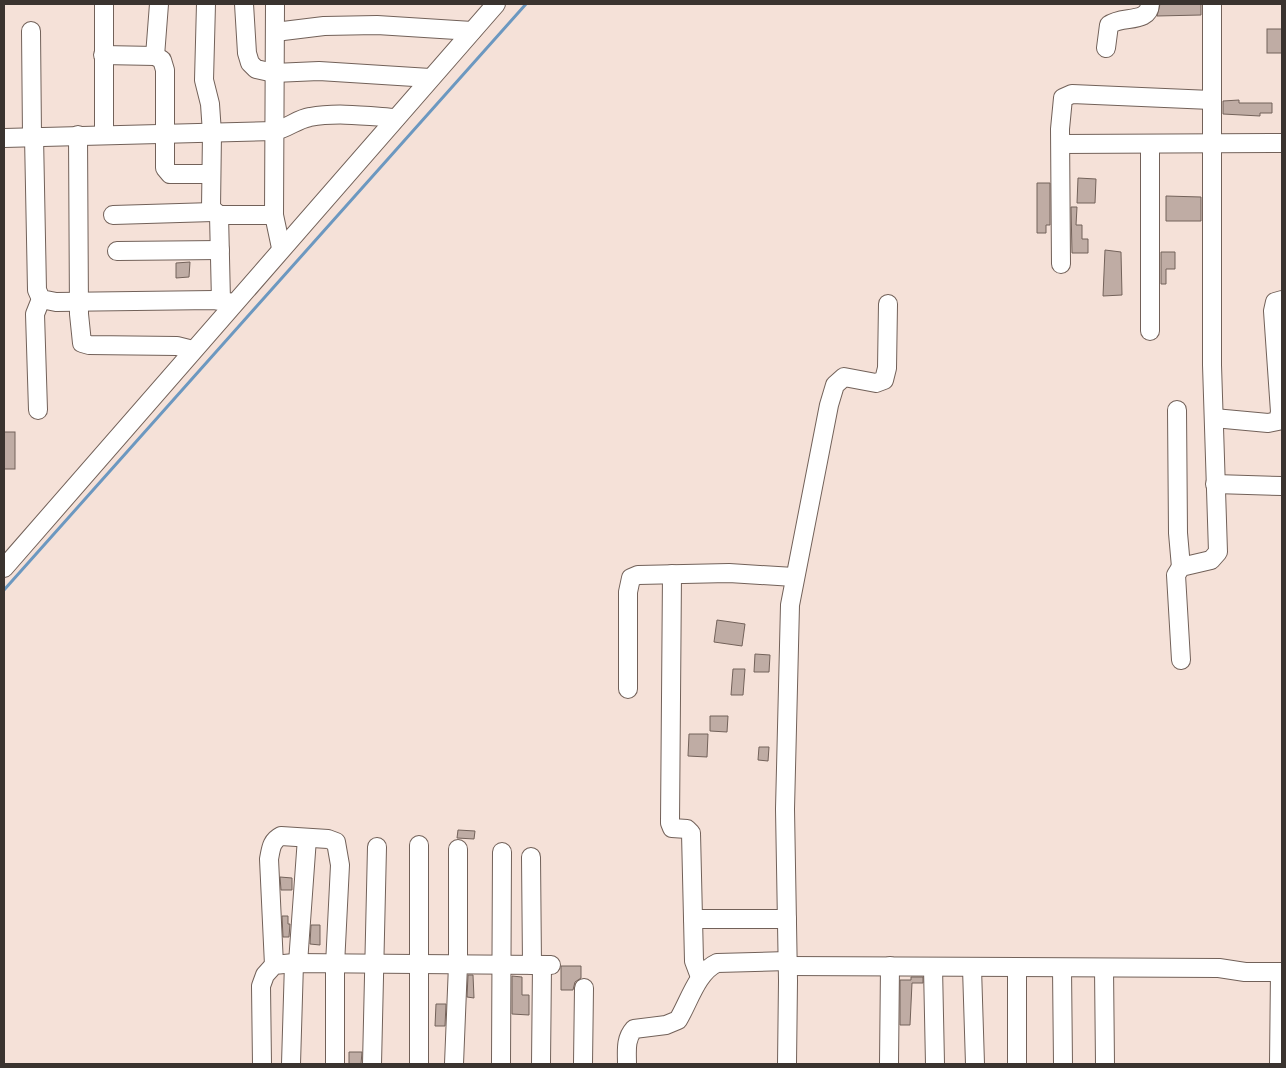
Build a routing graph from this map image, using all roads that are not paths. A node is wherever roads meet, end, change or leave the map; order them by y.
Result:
1 (104, 4) edge
2 (159, 4) edge
3 (206, 4) edge
4 (244, 4) edge
5 (275, 4) edge
6 (496, 4) edge
7 (1150, 4) edge
8 (1212, 4) edge
9 (472, 30) junction
10 (31, 31) dead end
11 (275, 32) junction
12 (1106, 48) dead end
13 (103, 55) junction
14 (154, 56) junction
15 (274, 73) junction
16 (430, 78) junction
17 (1211, 100) junction
18 (396, 118) junction
19 (274, 131) junction
20 (212, 133) junction
21 (163, 134) junction
22 (78, 135) junction
23 (104, 135) junction
24 (33, 136) junction
25 (4, 138) edge
26 (1212, 142) junction
27 (1282, 143) edge
28 (1061, 144) junction
29 (1150, 144) junction
30 (211, 174) junction
31 (216, 213) junction
32 (113, 215) dead end
33 (274, 215) junction
34 (281, 248) junction
35 (220, 250) junction
36 (117, 251) dead end
37 (1061, 264) dead end
38 (41, 299) junction
39 (1282, 300) edge
40 (79, 302) junction
41 (227, 302) junction
42 (888, 304) dead end
43 (1150, 332) dead end
44 (193, 350) junction
45 (38, 410) dead end
46 (1177, 410) dead end
47 (1214, 418) junction
48 (1215, 484) junction
49 (1282, 486) edge
50 (6, 560) edge
51 (1181, 567) junction
52 (672, 574) junction
53 (794, 577) junction
54 (1181, 660) dead end
55 (628, 688) dead end
56 (306, 838) junction
57 (419, 845) dead end
58 (377, 847) dead end
59 (458, 849) dead end
60 (502, 852) dead end
61 (531, 857) dead end
62 (693, 919) junction
63 (787, 919) junction
64 (296, 963) junction
65 (788, 963) junction
66 (335, 964) junction
67 (374, 964) junction
68 (274, 965) junction
69 (418, 965) junction
70 (458, 965) junction
71 (542, 965) junction
72 (500, 966) junction
73 (890, 966) junction
74 (933, 967) junction
75 (972, 968) junction
76 (1017, 968) junction
77 (1062, 968) junction
78 (1104, 968) junction
79 (1281, 972) edge
80 (700, 977) junction
81 (584, 988) dead end
82 (262, 1064) edge
83 (292, 1064) edge
84 (335, 1064) edge
85 (372, 1064) edge
86 (419, 1064) edge
87 (454, 1064) edge
88 (501, 1064) edge
89 (542, 1064) edge
90 (583, 1064) edge
91 (627, 1064) edge
92 (787, 1064) edge
93 (890, 1064) edge
94 (934, 1064) edge
95 (974, 1064) edge
96 (1017, 1064) edge
97 (1063, 1064) edge
98 (1105, 1064) edge
99 (1279, 1064) edge

1 - 13 street
2 - 14 street
3 - 20 street
4 - 15 street
5 - 11 street
6 - 9 street
7 - 12 street
8 - 17 street
9 - 11 street
9 - 16 street
10 - 24 street
11 - 15 street
13 - 14 street
13 - 23 street
14 - 21 street
15 - 16 street
15 - 19 street
16 - 18 street
17 - 26 street
17 - 28 street
18 - 19 street
18 - 34 street
19 - 20 street
19 - 33 street
20 - 21 street
20 - 30 street
21 - 23 street
21 - 30 street
22 - 23 street
22 - 24 street
22 - 40 street
24 - 25 street
24 - 38 street
26 - 27 street
26 - 29 street
26 - 47 street
28 - 29 street
28 - 37 street
29 - 43 street
30 - 31 street
31 - 32 street
31 - 33 street
31 - 35 street
33 - 34 street
34 - 41 street
35 - 36 street
35 - 41 street
38 - 40 street
38 - 45 street
39 - 47 street
40 - 41 street
40 - 44 street
41 - 44 street
42 - 53 street
44 - 50 street
46 - 51 street
47 - 48 street
48 - 49 street
48 - 51 street
51 - 54 street
52 - 53 street
52 - 55 street
52 - 62 street
53 - 63 street
56 - 64 street
56 - 66 street
56 - 68 street
57 - 69 street
58 - 67 street
59 - 70 street
60 - 72 street
61 - 71 street
62 - 63 street
62 - 80 street
63 - 65 street
64 - 66 street
64 - 68 street
64 - 83 street
65 - 73 street
65 - 80 street
65 - 92 street
66 - 67 street
66 - 84 street
67 - 69 street
67 - 85 street
68 - 82 street
69 - 70 street
69 - 86 street
70 - 72 street
70 - 87 street
71 - 72 street
71 - 89 street
72 - 88 street
73 - 74 street
73 - 93 street
74 - 75 street
74 - 94 street
75 - 76 street
75 - 95 street
76 - 77 street
76 - 96 street
77 - 78 street
77 - 97 street
78 - 79 street
78 - 98 street
79 - 99 street
80 - 91 street
81 - 90 street

